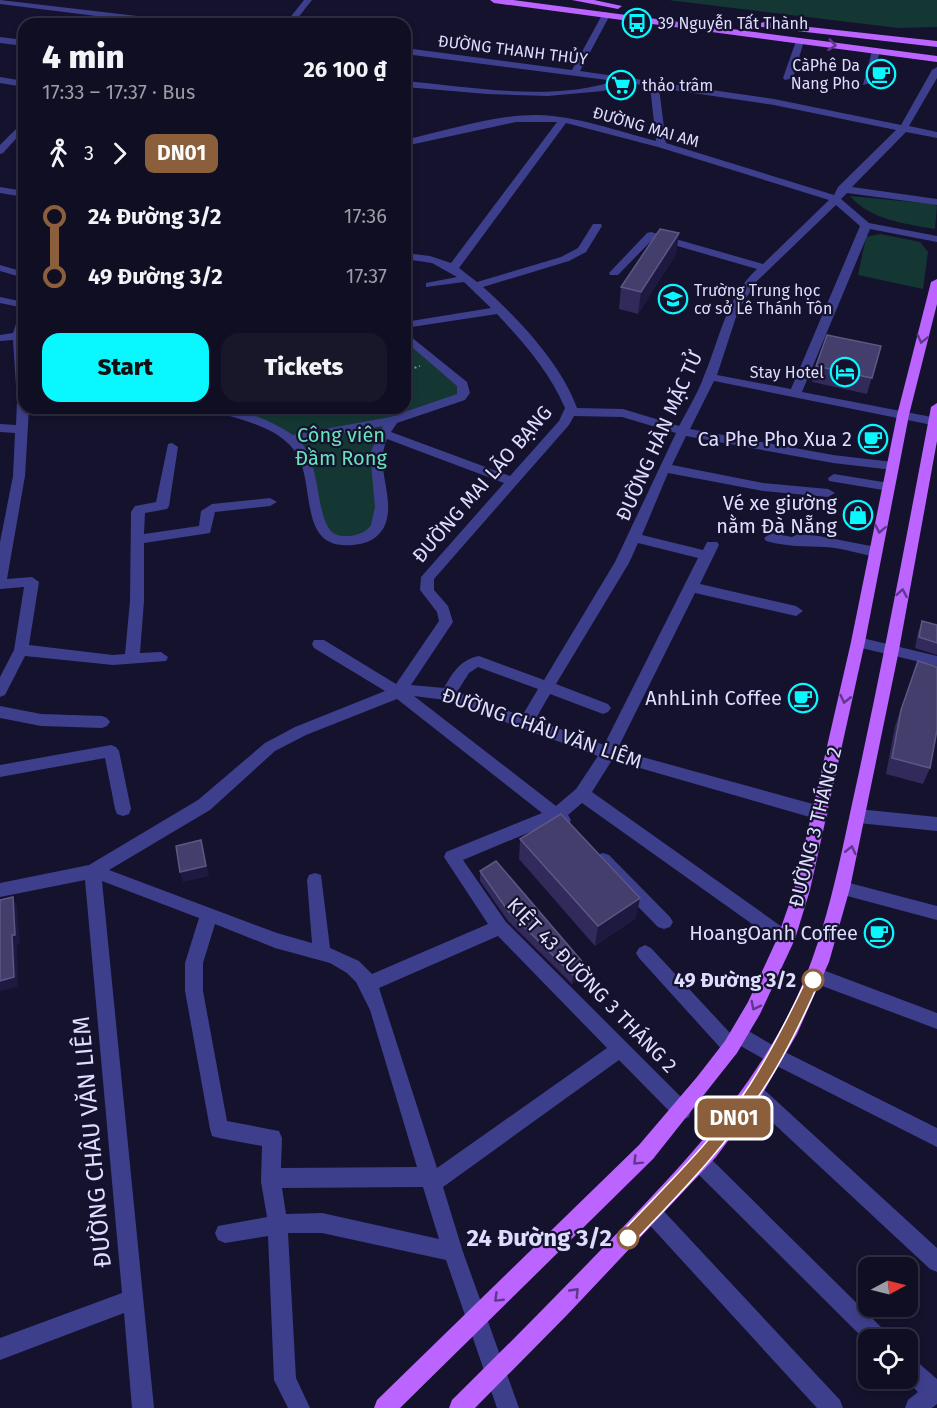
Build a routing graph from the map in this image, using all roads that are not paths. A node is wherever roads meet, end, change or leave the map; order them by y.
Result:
1 (55, 0) edge
2 (308, 0) edge
3 (494, 0) edge
4 (576, 0) edge
5 (0, 1) edge
6 (623, 6) dead end
7 (47, 8) junction
8 (606, 15) junction
9 (130, 18) edge
10 (294, 18) edge
11 (718, 19) dead end
12 (753, 24) dead end
13 (712, 28) junction
14 (0, 40) edge
15 (800, 41) junction
16 (18, 42) edge
17 (937, 44) edge
18 (876, 51) junction
19 (411, 52) edge
20 (937, 59) edge
21 (937, 70) edge
22 (575, 73) junction
23 (18, 76) edge
24 (788, 78) dead end
25 (0, 80) edge
26 (627, 80) junction
27 (12, 82) junction
28 (18, 83) edge
29 (866, 83) dead end
30 (411, 84) edge
31 (654, 84) junction
32 (564, 120) junction
33 (903, 129) junction
34 (18, 131) edge
35 (937, 135) edge
36 (411, 142) edge
37 (661, 146) junction
38 (0, 151) edge
39 (842, 189) junction
40 (0, 190) edge
41 (18, 193) edge
42 (834, 198) junction
43 (937, 202) edge
44 (866, 225) junction
45 (597, 226) dead end
46 (937, 239) edge
47 (411, 256) edge
48 (0, 268) edge
49 (453, 268) junction
50 (764, 268) junction
51 (18, 273) edge
52 (614, 273) dead end
53 (471, 282) junction
54 (937, 282) edge
55 (430, 285) dead end
56 (0, 300) edge
57 (18, 304) edge
58 (500, 310) junction
59 (411, 324) edge
60 (18, 336) edge
61 (0, 338) edge
62 (411, 340) edge
63 (710, 377) junction
64 (795, 396) junction
65 (570, 412) junction
66 (23, 414) edge
67 (234, 414) edge
68 (903, 415) junction
69 (936, 417) edge
70 (392, 420) junction
71 (0, 428) edge
72 (22, 429) junction
73 (683, 431) junction
74 (385, 434) junction
75 (291, 439) junction
76 (172, 447) dead end
77 (893, 466) junction
78 (664, 468) junction
79 (834, 478) dead end
80 (512, 481) junction
81 (889, 487) junction
82 (828, 492) dead end
83 (270, 502) dead end
84 (634, 537) junction
85 (771, 538) dead end
86 (138, 539) junction
87 (876, 552) junction
88 (0, 582) edge
89 (692, 587) junction
90 (796, 611) dead end
91 (858, 642) junction
92 (319, 644) dead end
93 (21, 650) junction
94 (892, 650) junction
95 (161, 657) dead end
96 (132, 659) junction
97 (937, 661) edge
98 (547, 686) junction
99 (0, 691) edge
100 (398, 692) junction
101 (448, 695) junction
102 (603, 708) dead end
103 (0, 712) edge
104 (102, 722) dead end
105 (525, 723) junction
106 (608, 753) junction
107 (0, 771) edge
108 (582, 794) junction
109 (123, 808) dead end
110 (820, 813) junction
111 (557, 814) junction
112 (858, 816) junction
113 (937, 824) edge
114 (574, 831) edge
115 (590, 848) edge
116 (93, 871) junction
117 (315, 880) dead end
118 (842, 888) junction
119 (0, 890) edge
120 (937, 913) edge
121 (209, 915) junction
122 (664, 922) dead end
123 (500, 927) junction
124 (786, 939) junction
125 (645, 953) dead end
126 (322, 955) junction
127 (815, 975) junction
128 (369, 984) junction
129 (937, 1021) edge
130 (735, 1041) junction
131 (620, 1049) junction
132 (776, 1056) junction
133 (753, 1092) junction
134 (682, 1111) junction
135 (937, 1138) edge
136 (699, 1161) junction
137 (271, 1178) junction
138 (430, 1180) junction
139 (652, 1213) junction
140 (278, 1226) junction
141 (225, 1233) dead end
142 (453, 1252) junction
143 (937, 1262) edge
144 (132, 1300) junction
145 (476, 1319) junction
146 (868, 1329) edge
147 (0, 1349) edge
148 (495, 1371) junction
149 (918, 1376) edge
150 (935, 1391) edge
151 (143, 1408) edge
152 (299, 1408) edge
153 (385, 1408) edge
154 (460, 1408) edge
155 (508, 1408) edge
156 (832, 1408) edge
157 (916, 1408) edge

1 - 7 street
2 - 10 street
3 - 8 main road
4 - 6 main road
5 - 7 street
7 - 9 street
8 - 13 main road
8 - 22 street
11 - 13 main road
12 - 17 main road
13 - 15 main road
14 - 16 street
15 -> 18 main road
15 - 24 street
18 - 20 main road
18 - 29 street
19 - 22 street, ĐƯỜNG THANH THỦY
21 - 33 street, ĐƯỜNG HÀN MẶC TỬ
22 - 26 street, ĐƯỜNG THANH THỦY
23 - 27 street
25 - 27 street
26 - 30 street
26 - 31 street, ĐƯỜNG THANH THỦY
27 - 28 street
31 - 33 street, ĐƯỜNG THANH THỦY
31 - 37 street
32 - 36 street, ĐƯỜNG MAI AM
32 - 37 street, ĐƯỜNG MAI AM
32 - 49 street
33 - 35 street, ĐƯỜNG THANH THỦY
33 - 39 street, ĐƯỜNG HÀN MẶC TỬ
34 - 38 street
37 - 42 street, ĐƯỜNG MAI AM
39 - 42 street, ĐƯỜNG HÀN MẶC TỬ
39 - 43 street
40 - 41 street
42 - 44 street, ĐƯỜNG MAI AM
42 - 50 street, ĐƯỜNG HÀN MẶC TỬ
44 - 46 street
44 - 64 street
45 - 53 street
47 - 49 street, ĐƯỜNG MAI LÃO BẠNG
48 - 51 street
49 - 53 street, ĐƯỜNG MAI LÃO BẠNG
50 - 52 street
50 - 63 street, ĐƯỜNG HÀN MẶC TỬ
53 - 55 street
53 - 58 street, ĐƯỜNG MAI LÃO BẠNG
54 -> 68 main road, ĐƯỜNG 3 THÁNG 2
56 - 57 street
58 - 59 street
58 - 65 street, ĐƯỜNG MAI LÃO BẠNG
60 - 61 street
62 - 70 street
63 - 64 street
63 - 73 street, ĐƯỜNG HÀN MẶC TỬ
64 - 68 street
65 - 73 street
65 - 80 street, ĐƯỜNG MAI LÃO BẠNG
66 - 72 street
67 - 75 street
68 - 69 street
68 - 77 main road, ĐƯỜNG 3 THÁNG 2
94 -> 69 main road, ĐƯỜNG 3 THÁNG 2
70 - 74 street
70 - 75 street
71 - 72 street
72 - 88 street
73 - 77 street
73 - 78 street, ĐƯỜNG HÀN MẶC TỬ
74 - 75 street
74 - 80 street
76 - 86 street
77 - 81 main road, ĐƯỜNG 3 THÁNG 2
78 - 82 street
78 - 84 street, ĐƯỜNG HÀN MẶC TỬ
79 - 81 street
80 - 100 street, ĐƯỜNG MAI LÃO BẠNG
81 -> 87 main road, ĐƯỜNG 3 THÁNG 2
83 - 86 street
84 - 89 street
84 - 98 street, ĐƯỜNG HÀN MẶC TỬ
85 - 87 street
86 - 96 street
87 - 91 main road, ĐƯỜNG 3 THÁNG 2
88 - 93 street
89 - 90 street
89 - 106 street
91 - 94 street
91 -> 110 main road, ĐƯỜNG 3 THÁNG 2
92 - 100 street
93 - 96 street
93 - 99 street
94 - 97 street
94 - 112 main road, ĐƯỜNG 3 THÁNG 2
95 - 96 street
98 - 101 street
98 - 102 street
98 - 105 street, ĐƯỜNG HÀN MẶC TỬ
100 - 101 street, ĐƯỜNG CHÂU VĂN LIÊM
100 - 111 street
100 - 116 street, ĐƯỜNG CHÂU VĂN LIÊM
101 - 105 street, ĐƯỜNG CHÂU VĂN LIÊM
103 - 104 street
105 - 106 street, ĐƯỜNG CHÂU VĂN LIÊM
106 - 108 street
106 - 110 street, ĐƯỜNG CHÂU VĂN LIÊM
107 - 109 street
108 - 111 street
108 - 124 street
110 - 124 main road, ĐƯỜNG 3 THÁNG 2
111 - 114 street
111 - 123 street, KIỆT 43 ĐƯỜNG 3 THÁNG 2
112 - 113 street
118 -> 112 main road, ĐƯỜNG 3 THÁNG 2
115 - 122 street
116 - 119 street, ĐƯỜNG CHÂU VĂN LIÊM
116 - 121 street
116 - 144 street, ĐƯỜNG CHÂU VĂN LIÊM
117 - 126 street
118 - 120 street
118 - 127 main road, ĐƯỜNG 3 THÁNG 2
121 - 126 street
121 - 137 street
123 - 128 street
123 - 131 street, KIỆT 43 ĐƯỜNG 3 THÁNG 2
124 -> 130 main road, ĐƯỜNG 3 THÁNG 2
125 - 130 street
126 - 128 street
127 - 129 street
127 - 132 main road, ĐƯỜNG 3 THÁNG 2
128 - 138 street
130 - 132 street
130 - 134 main road, ĐƯỜNG 3 THÁNG 2
131 - 134 street, KIỆT 43 ĐƯỜNG 3 THÁNG 2
131 - 138 street
132 - 133 main road, ĐƯỜNG 3 THÁNG 2
132 - 135 street
133 - 136 main road, ĐƯỜNG 3 THÁNG 2
133 - 143 street
134 -> 145 main road, ĐƯỜNG 3 THÁNG 2
136 - 139 main road, ĐƯỜNG 3 THÁNG 2
136 - 146 street
137 - 138 street
137 - 140 street
138 - 142 street
148 -> 139 main road, ĐƯỜNG 3 THÁNG 2
139 - 156 street
140 - 141 street
140 - 142 street
140 - 152 street
142 - 145 street
144 - 147 street
144 - 151 street, ĐƯỜNG CHÂU VĂN LIÊM
145 - 148 street
145 - 153 main road, ĐƯỜNG 3 THÁNG 2
148 - 154 main road, ĐƯỜNG 3 THÁNG 2
148 - 155 street
149 - 150 street
150 - 157 street

